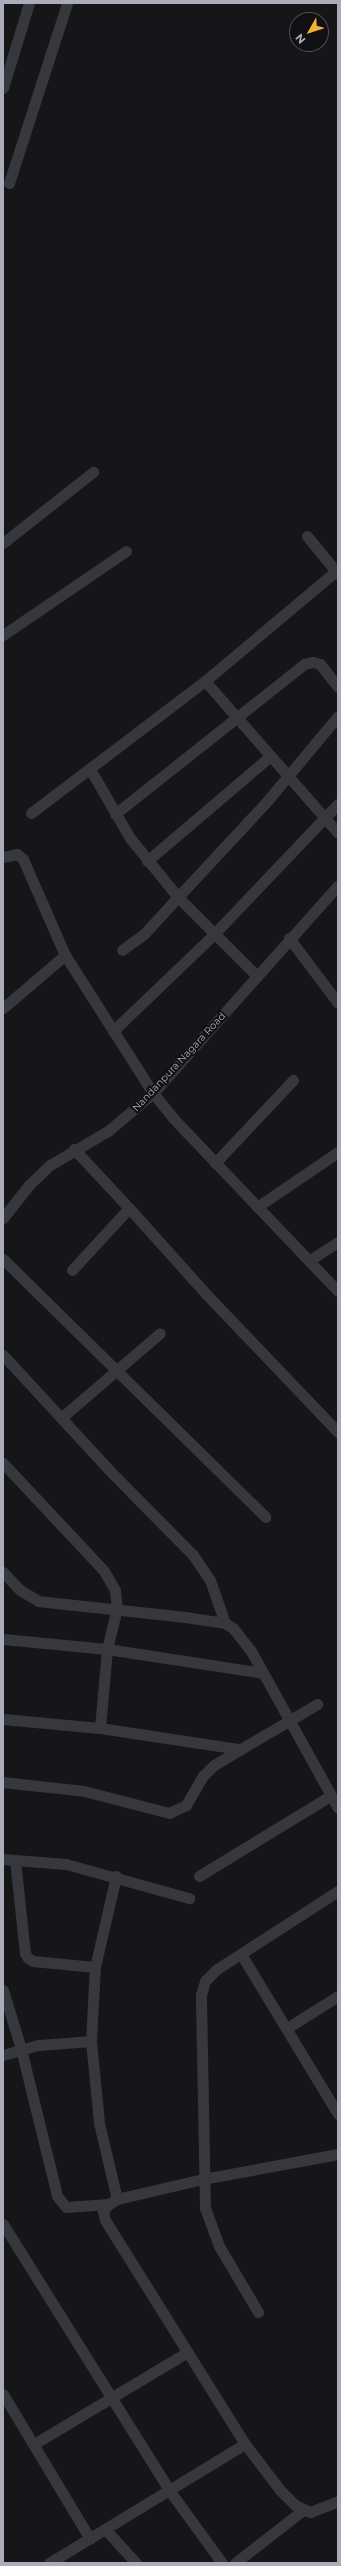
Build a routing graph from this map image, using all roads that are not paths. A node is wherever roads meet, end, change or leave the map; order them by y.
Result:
1 (29, 3) edge
2 (67, 3) edge
3 (3, 88) edge
4 (9, 183) dead end
5 (93, 472) dead end
6 (307, 536) dead end
7 (3, 543) edge
8 (126, 551) dead end
9 (337, 572) edge
10 (3, 635) edge
11 (205, 681) junction
12 (338, 687) edge
13 (338, 716) edge
14 (237, 718) junction
15 (269, 757) junction
16 (90, 769) junction
17 (287, 778) junction
18 (338, 804) edge
19 (31, 813) dead end
20 (115, 814) junction
21 (325, 818) junction
22 (338, 833) edge
23 (3, 857) edge
24 (147, 861) junction
25 (338, 885) edge
26 (178, 897) junction
27 (214, 934) junction
28 (289, 938) junction
29 (122, 950) dead end
30 (66, 955) junction
31 (257, 976) junction
32 (338, 1003) edge
33 (3, 1008) edge
34 (113, 1032) junction
35 (293, 1080) dead end
36 (153, 1093) junction
37 (74, 1149) junction
38 (338, 1152) edge
39 (216, 1163) junction
40 (257, 1206) junction
41 (129, 1208) junction
42 (3, 1218) edge
43 (338, 1242) edge
44 (3, 1259) edge
45 (310, 1260) junction
46 (72, 1270) dead end
47 (338, 1290) edge
48 (160, 1333) dead end
49 (3, 1355) edge
50 (116, 1370) junction
51 (61, 1418) junction
52 (338, 1432) edge
53 (3, 1463) edge
54 (266, 1517) dead end
55 (3, 1572) edge
56 (117, 1608) junction
57 (225, 1623) junction
58 (3, 1639) edge
59 (107, 1649) junction
60 (263, 1673) junction
61 (317, 1704) dead end
62 (3, 1719) edge
63 (290, 1721) junction
64 (100, 1728) junction
65 (239, 1749) junction
66 (3, 1782) edge
67 (330, 1796) junction
68 (338, 1808) edge
69 (3, 1859) edge
70 (15, 1860) junction
71 (116, 1876) junction
72 (199, 1876) dead end
73 (338, 1891) edge
74 (189, 1898) dead end
75 (241, 1954) junction
76 (95, 1967) junction
77 (3, 1990) edge
78 (338, 1996) edge
79 (287, 2028) junction
80 (91, 2041) junction
81 (22, 2049) junction
82 (3, 2055) edge
83 (335, 2099) edge
84 (338, 2114) edge
85 (338, 2154) edge
86 (203, 2179) junction
87 (113, 2202) junction
88 (3, 2224) edge
89 (258, 2312) dead end
90 (188, 2352) junction
91 (3, 2394) edge
92 (113, 2398) junction
93 (34, 2444) junction
94 (245, 2444) junction
95 (169, 2490) junction
96 (338, 2501) edge
97 (303, 2510) junction
98 (105, 2529) junction
99 (90, 2539) junction
100 (48, 2563) edge
101 (136, 2563) edge
102 (222, 2563) edge
103 (235, 2563) edge

1 - 3 street
2 - 4 street
5 - 7 street
6 - 9 street
8 - 10 street
9 - 11 street
11 - 14 street
11 - 16 street
12 - 14 street
13 - 17 street
14 - 15 street
14 - 20 street
15 - 17 street
15 - 24 street
16 - 19 street
16 - 20 street
17 - 21 street
17 - 26 street
18 - 21 street
20 - 24 street
21 - 22 street
21 - 27 street
23 - 30 street
24 - 26 street
25 - 28 street, Nandanpura Nagara Road
26 - 27 street
26 - 29 street
27 - 31 street
27 - 34 street
28 - 31 street, Nandanpura Nagara Road
28 - 32 street
30 - 33 street
30 - 34 street
31 - 36 street, Nandanpura Nagara Road
34 - 36 street
35 - 39 street
36 - 37 street, Nandanpura Nagara Road
36 - 39 street
37 - 41 street
37 - 42 street, Nandanpura Nagara Road
38 - 40 street
39 - 40 street
40 - 45 street
41 - 46 street
41 - 52 street
43 - 45 street
44 - 50 street
45 - 47 street
48 - 50 street
49 - 51 street
50 - 51 street
50 - 54 street
51 - 57 street
53 - 56 street
55 - 56 street
56 - 57 street
56 - 59 street
57 - 60 street
58 - 59 street
59 - 60 street
59 - 64 street
60 - 63 street
61 - 63 street
62 - 64 street
63 - 65 street
63 - 67 street
64 - 65 street
65 - 66 street
67 - 68 street
67 - 72 street
69 - 70 street
70 - 71 street
70 - 76 street
71 - 74 street
71 - 76 street
73 - 75 street
75 - 79 street
75 - 86 street
76 - 80 street
77 - 81 street
78 - 79 street
79 - 83 street
80 - 81 street
80 - 87 street
81 - 82 street
81 - 87 street
83 - 84 street
85 - 86 street
86 - 87 street
86 - 89 street
87 - 90 street
88 - 92 street
90 - 92 street
90 - 94 street
91 - 93 street
92 - 93 street
92 - 95 street
93 - 99 street
94 - 95 street
94 - 97 street
95 - 98 street
95 - 102 street
96 - 97 street
97 - 103 street
98 - 99 street
98 - 101 street
99 - 100 street

